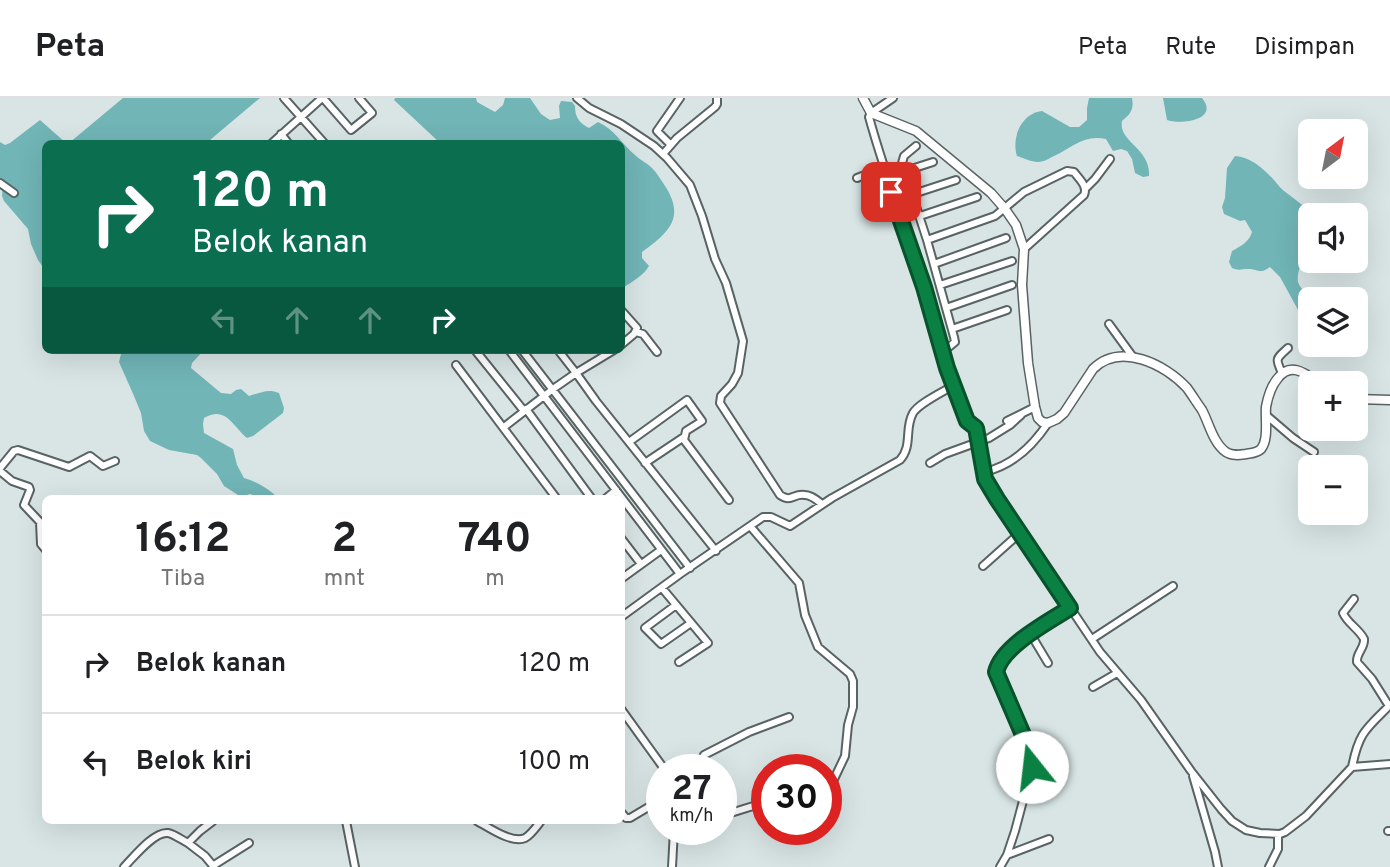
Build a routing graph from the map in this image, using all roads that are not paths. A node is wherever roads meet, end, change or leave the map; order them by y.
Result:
1 (284, 98) edge
2 (323, 98) edge
3 (359, 98) edge
4 (577, 98) edge
5 (680, 98) edge
6 (717, 98) edge
7 (863, 98) edge
8 (893, 98) edge
9 (871, 113) junction
10 (301, 117) junction
11 (281, 134) junction
12 (275, 140) edge
13 (286, 140) edge
14 (321, 140) edge
15 (671, 145) junction
16 (916, 146) dead end
17 (663, 154) junction
18 (1110, 159) dead end
19 (933, 162) dead end
20 (883, 168) junction
21 (905, 171) junction
22 (857, 178) dead end
23 (956, 180) dead end
24 (0, 183) edge
25 (1085, 188) junction
26 (13, 193) dead end
27 (912, 194) junction
28 (977, 197) dead end
29 (1005, 209) junction
30 (920, 216) junction
31 (1006, 238) dead end
32 (928, 240) junction
33 (1024, 249) junction
34 (1012, 261) dead end
35 (934, 264) junction
36 (940, 285) junction
37 (1012, 285) dead end
38 (946, 308) junction
39 (1007, 310) dead end
40 (625, 314) edge
41 (1109, 324) dead end
42 (952, 329) junction
43 (636, 332) junction
44 (625, 342) edge
45 (1287, 348) dead end
46 (941, 350) junction
47 (657, 352) dead end
48 (478, 354) edge
49 (512, 354) edge
50 (525, 354) edge
51 (561, 354) edge
52 (607, 354) edge
53 (1133, 357) junction
54 (456, 365) dead end
55 (1301, 371) edge
56 (576, 373) junction
57 (1282, 373) junction
58 (954, 386) junction
59 (553, 388) junction
60 (545, 396) junction
61 (1368, 400) edge
62 (1390, 400) edge
63 (1035, 407) junction
64 (525, 410) junction
65 (1021, 415) junction
66 (1266, 415) junction
67 (1007, 421) dead end
68 (1048, 424) junction
69 (503, 427) junction
70 (684, 437) junction
71 (629, 442) junction
72 (979, 442) junction
73 (1314, 452) dead end
74 (115, 461) dead end
75 (645, 463) junction
76 (930, 463) dead end
77 (0, 469) edge
78 (984, 472) junction
79 (616, 490) junction
80 (554, 495) edge
81 (589, 495) edge
82 (610, 495) edge
83 (620, 495) edge
84 (729, 500) dead end
85 (625, 502) edge
86 (822, 504) junction
87 (42, 520) edge
88 (750, 526) junction
89 (1020, 533) junction
90 (625, 543) edge
91 (661, 550) junction
92 (716, 551) junction
93 (641, 564) junction
94 (983, 566) dead end
95 (690, 568) junction
96 (680, 575) junction
97 (625, 576) edge
98 (1173, 586) dead end
99 (662, 588) junction
100 (1354, 599) dead end
101 (676, 604) junction
102 (1070, 608) junction
103 (625, 614) edge
104 (691, 623) junction
105 (1030, 633) junction
106 (1092, 639) junction
107 (679, 662) dead end
108 (1048, 663) dead end
109 (1117, 673) junction
110 (1093, 687) dead end
111 (1390, 706) edge
112 (625, 715) edge
113 (789, 717) dead end
114 (653, 754) edge
115 (706, 754) edge
116 (842, 762) edge
117 (1390, 764) edge
118 (1353, 767) junction
119 (1191, 771) junction
120 (646, 808) edge
121 (625, 817) edge
122 (209, 824) edge
123 (347, 824) edge
124 (482, 824) edge
125 (538, 824) edge
126 (1278, 834) junction
127 (1049, 839) dead end
128 (188, 843) junction
129 (249, 843) dead end
130 (673, 845) edge
131 (1007, 855) junction
132 (214, 866) edge
133 (124, 867) edge
134 (355, 867) edge
135 (672, 867) edge
136 (1000, 867) edge
137 (1218, 867) edge
138 (1269, 867) edge

1 - 10 street
2 - 3 street
2 - 10 street
4 - 17 street
5 - 15 street
6 - 15 street
7 - 9 street
8 - 9 street
9 - 20 street
9 - 29 street
10 - 11 street
10 - 14 street
11 - 12 street
11 - 13 street
15 - 17 street
16 - 21 street
17 - 86 street
18 - 25 street
19 - 21 street
20 - 22 street
20 - 46 street
21 - 27 street
23 - 27 street
24 - 26 street
25 - 29 street
25 - 33 street
27 - 30 street
28 - 30 street
29 - 32 street
29 - 33 street
30 - 32 street
31 - 35 street
32 - 35 street
33 - 63 street
34 - 36 street
35 - 36 street
36 - 38 street
37 - 38 street
38 - 42 street
39 - 42 street
40 - 43 street
41 - 53 street
42 - 46 street
43 - 44 street
43 - 47 street
45 - 57 street
46 - 58 street
48 - 64 street
49 - 60 street
50 - 59 street
51 - 56 street
52 - 56 street
53 - 66 street
53 - 68 street
54 - 69 street
55 - 57 street
56 - 59 street
56 - 71 street
57 - 66 street
58 - 72 street
58 - 86 street
59 - 60 street
59 - 95 street
60 - 64 street
60 - 79 street
61 - 62 street
63 - 65 street
63 - 68 street
64 - 69 street
64 - 81 street
65 - 67 street
65 - 72 street
66 - 73 street
68 - 78 street
69 - 80 street
70 - 71 street
70 - 75 street
70 - 84 street
71 - 75 street
72 - 76 street
72 - 78 street
74 - 77 street
75 - 92 street
77 - 87 street
78 - 89 street
79 - 82 street
79 - 83 street
85 - 91 street
86 - 88 street
88 - 92 street
88 - 116 street
89 - 94 street
89 - 102 street
90 - 93 street
91 - 93 street
91 - 96 street
92 - 95 street
93 - 97 street
95 - 96 street
96 - 99 street
98 - 106 street
99 - 101 street
99 - 103 street
100 - 111 street
101 - 104 street
101 - 104 street
102 - 105 street
102 - 106 street
104 - 107 street
105 - 108 street
105 - 131 street
106 - 109 street
109 - 110 street
109 - 119 street
111 - 118 street
112 - 114 street
113 - 115 street
117 - 118 street
118 - 126 street
119 - 126 street
119 - 137 street
120 - 121 street
122 - 128 street
123 - 134 street
124 - 125 street
126 - 138 street
127 - 131 street
128 - 132 street
128 - 133 street
129 - 132 street
130 - 135 street
131 - 136 street

